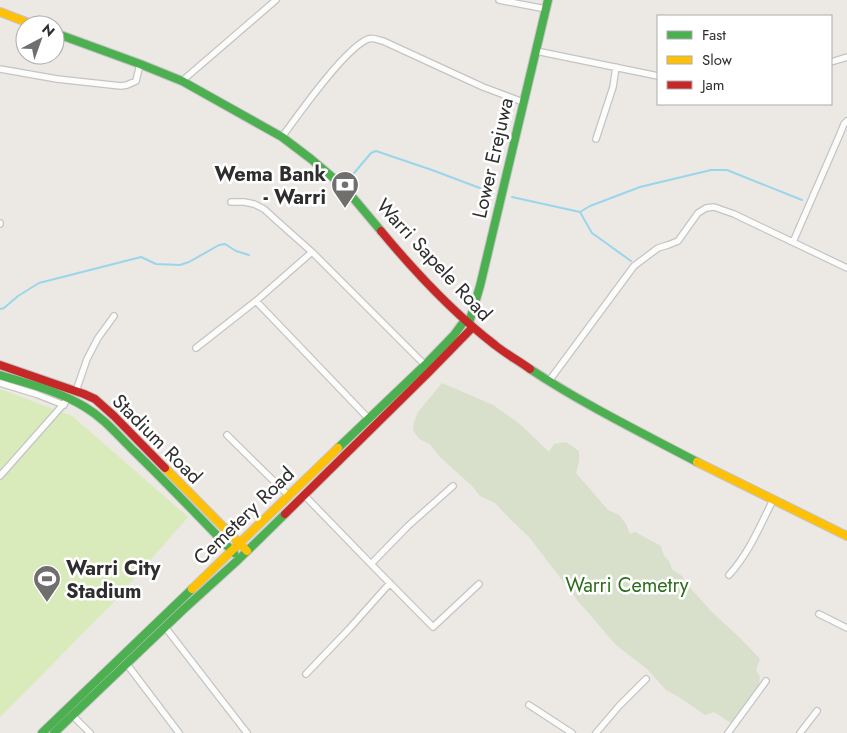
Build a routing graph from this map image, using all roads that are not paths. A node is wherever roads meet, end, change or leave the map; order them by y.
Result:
1 (276, 0) edge
2 (499, 0) edge
3 (548, 0) edge
4 (546, 9) junction
5 (0, 12) edge
6 (15, 18) edge
7 (65, 37) edge
8 (536, 51) junction
9 (847, 57) edge
10 (832, 62) edge
11 (140, 64) junction
12 (616, 67) junction
13 (0, 69) edge
14 (657, 76) edge
15 (182, 82) junction
16 (523, 102) junction
17 (847, 121) edge
18 (282, 137) junction
19 (596, 139) dead end
20 (231, 202) dead end
21 (793, 242) junction
22 (312, 252) junction
23 (847, 268) edge
24 (256, 301) junction
25 (114, 316) dead end
26 (469, 324) junction
27 (196, 348) dead end
28 (0, 365) edge
29 (425, 365) junction
30 (0, 375) edge
31 (549, 381) junction
32 (0, 383) edge
33 (76, 391) junction
34 (66, 401) junction
35 (369, 419) junction
36 (227, 436) dead end
37 (0, 476) edge
38 (453, 486) dead end
39 (304, 495) junction
40 (289, 496) junction
41 (773, 500) junction
42 (847, 536) edge
43 (239, 543) junction
44 (231, 550) junction
45 (247, 551) junction
46 (239, 559) junction
47 (371, 564) junction
48 (729, 575) dead end
49 (390, 583) junction
50 (478, 584) dead end
51 (819, 614) dead end
52 (165, 627) junction
53 (847, 628) edge
54 (126, 663) junction
55 (306, 674) dead end
56 (646, 679) dead end
57 (766, 681) dead end
58 (529, 705) dead end
59 (817, 711) dead end
60 (72, 715) junction
61 (42, 733) edge
62 (54, 733) edge
63 (90, 733) edge
64 (179, 733) edge
65 (247, 733) edge
66 (572, 733) edge
67 (596, 733) edge
68 (728, 733) edge
69 (800, 733) edge

1 - 15 street
2 - 4 street
3 - 4 main road, Lower Erejuwa
4 - 8 main road, Lower Erejuwa
5 - 6 main road
7 - 11 main road, Warri Sapele Road
8 - 12 street
8 - 16 main road, Lower Erejuwa
9 - 10 street
11 - 13 street
11 - 15 main road, Warri Sapele Road
12 - 14 street
12 - 19 street
15 - 18 main road, Warri Sapele Road
16 - 18 street
16 - 26 main road, Lower Erejuwa
17 - 21 street
18 - 26 main road, Warri Sapele Road
20 - 22 street
21 - 23 street
21 - 31 street
22 - 24 street
22 - 29 street
24 - 27 street
24 - 35 street
25 - 33 street
26 - 29 main road, Cemetery Road
26 - 31 main road, Warri Sapele Road
26 - 39 main road, Cemetery Road
28 - 33 main road, Stadium Road
29 - 35 main road, Cemetery Road
30 - 34 main road, Stadium Road
31 - 41 main road, Warri Sapele Road
32 - 34 street
33 - 43 main road, Stadium Road
34 - 37 street
34 - 44 main road, Stadium Road
35 - 40 main road, Cemetery Road
36 - 40 street
38 - 47 street
39 - 45 main road, Cemetery Road
39 - 47 street
40 - 43 main road, Cemetery Road
41 - 42 main road, Warri Sapele Road
41 - 48 street
43 - 44 main road, Cemetery Road
43 - 45 main road, Stadium Road
44 - 46 main road, Stadium Road
44 - 61 main road, Cemetery Road
45 - 46 main road, Cemetery Road
46 - 52 main road, Cemetery Road
47 - 49 street
49 - 50 street
49 - 55 street
51 - 53 street
52 - 54 main road, Cemetery Road
52 - 65 street
54 - 60 main road, Cemetery Road
54 - 64 street
56 - 67 street
57 - 68 street
58 - 66 street
59 - 69 street
60 - 62 main road, Cemetery Road
60 - 63 street

